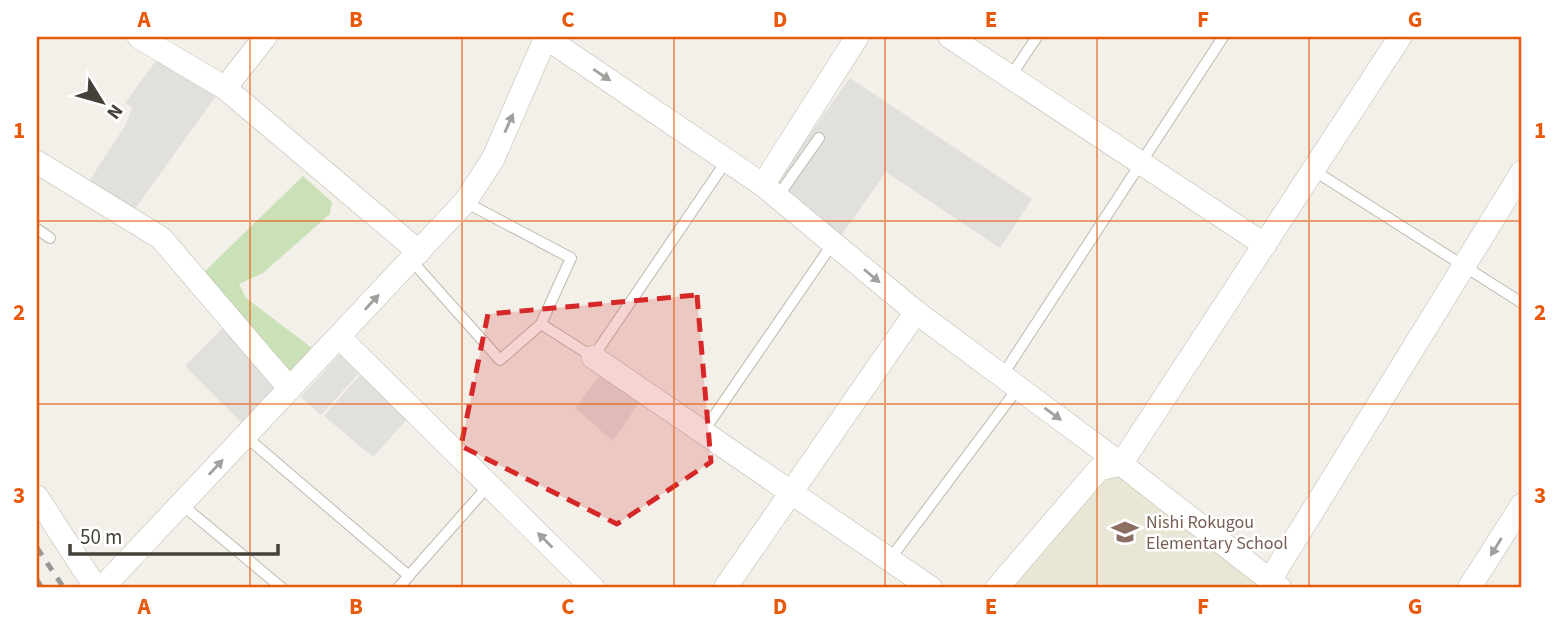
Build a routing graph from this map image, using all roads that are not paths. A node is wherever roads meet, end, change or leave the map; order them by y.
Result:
1 (139, 37) edge
2 (265, 37) edge
3 (545, 37) edge
4 (857, 37) edge
5 (950, 37) edge
6 (1037, 37) edge
7 (1223, 37) edge
8 (1400, 37) edge
9 (1010, 77) junction
10 (225, 88) junction
11 (819, 138) dead end
12 (727, 160) junction
13 (37, 162) edge
14 (1141, 163) junction
15 (1313, 170) junction
16 (1522, 172) edge
17 (771, 191) junction
18 (465, 202) junction
19 (37, 229) edge
20 (50, 238) dead end
21 (833, 243) junction
22 (1265, 245) junction
23 (415, 256) junction
24 (1465, 266) junction
25 (1522, 303) edge
26 (916, 312) junction
27 (541, 324) junction
28 (339, 337) junction
29 (593, 357) junction
30 (1010, 382) junction
31 (290, 389) junction
32 (702, 432) junction
33 (245, 436) junction
34 (1121, 464) junction
35 (489, 485) junction
36 (793, 493) junction
37 (37, 497) edge
38 (181, 504) junction
39 (1522, 505) edge
40 (890, 559) junction
41 (409, 576) junction
42 (1275, 584) edge
43 (1474, 586) edge
44 (99, 588) edge
45 (282, 588) edge
46 (398, 588) edge
47 (593, 588) edge
48 (725, 588) edge
49 (931, 588) edge
50 (997, 588) edge

1 - 10 street
2 - 10 street
3 -> 12 street
18 -> 3 street
4 - 17 street
5 - 9 street
6 - 9 lane
7 - 14 lane
8 - 15 street
9 - 14 street
10 - 23 street
11 - 17 lane
12 - 17 street
12 - 29 lane
13 - 31 street
14 - 22 street
14 - 30 lane
15 - 22 street
15 - 24 lane
16 - 24 street
17 - 21 street
18 - 23 street
18 - 27 lane
19 - 20 lane
21 -> 26 street
21 - 32 lane
22 - 34 street
23 - 27 lane
28 -> 23 street
24 - 25 lane
24 - 42 street
26 - 30 street
26 - 36 street
27 - 29 lane
28 - 31 street
28 - 35 street
29 - 32 street
30 -> 34 street
30 - 40 lane
31 - 33 street
32 - 36 street
38 -> 33 street
33 - 41 lane
34 - 42 street
34 - 50 street
35 - 41 lane
47 -> 35 street
36 - 40 street
36 - 48 street
37 - 44 street
38 - 44 street
38 - 45 lane
39 -> 43 street
40 - 49 street
41 - 46 lane

